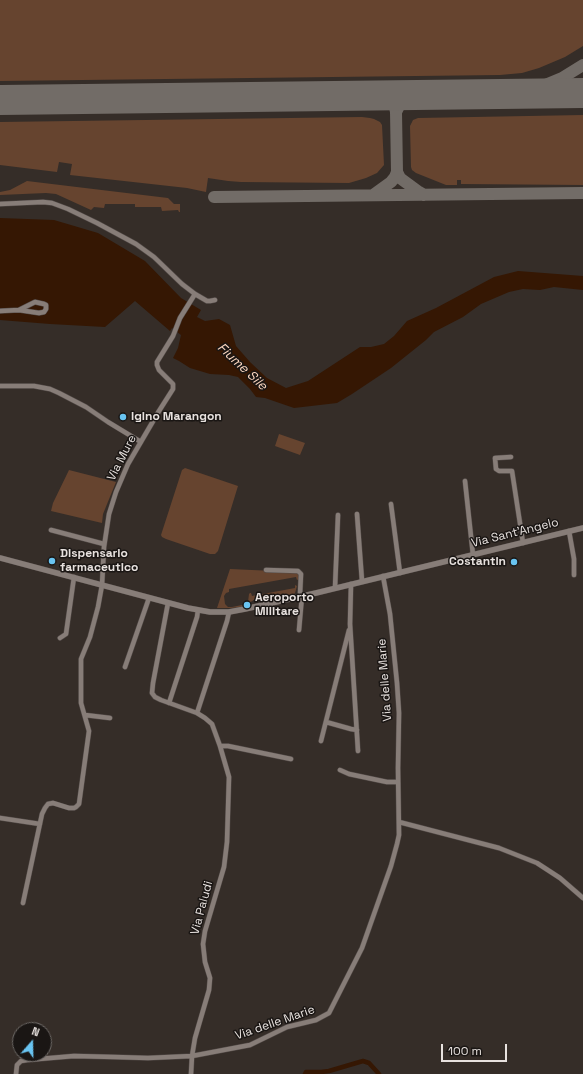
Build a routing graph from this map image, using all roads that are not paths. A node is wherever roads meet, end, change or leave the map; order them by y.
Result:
1 (0, 204) edge
2 (194, 294) junction
3 (214, 300) dead end
4 (19, 310) junction
5 (0, 311) edge
6 (0, 386) edge
7 (141, 442) junction
8 (511, 457) dead end
9 (465, 481) dead end
10 (391, 504) dead end
11 (356, 514) dead end
12 (338, 515) dead end
13 (583, 528) edge
14 (51, 530) dead end
15 (569, 531) junction
16 (523, 543) junction
17 (104, 544) junction
18 (473, 555) junction
19 (0, 558) edge
20 (266, 570) dead end
21 (400, 572) junction
22 (574, 575) dead end
23 (383, 576) junction
24 (74, 577) junction
25 (362, 582) junction
26 (351, 584) junction
27 (102, 585) junction
28 (335, 588) junction
29 (302, 596) junction
30 (149, 598) junction
31 (168, 603) junction
32 (198, 610) junction
33 (229, 612) junction
34 (350, 624) junction
35 (299, 630) dead end
36 (60, 638) dead end
37 (125, 667) dead end
38 (169, 703) junction
39 (197, 713) junction
40 (85, 715) junction
41 (110, 718) dead end
42 (326, 722) junction
43 (357, 730) junction
44 (321, 741) dead end
45 (220, 746) junction
46 (358, 751) dead end
47 (291, 759) dead end
48 (340, 770) dead end
49 (398, 782) junction
50 (0, 818) edge
51 (399, 822) junction
52 (40, 824) junction
53 (583, 898) edge
54 (23, 903) dead end
55 (192, 1056) junction
56 (16, 1074) edge
57 (191, 1074) edge

1 - 2 street
2 - 3 street
2 - 7 street, Via Mure
4 - 4 street
4 - 5 street
6 - 7 street
7 - 17 street, Via Mure
8 - 16 street
9 - 18 street
10 - 21 street
11 - 25 street
12 - 28 street
13 - 15 street, Via Sant'Angelo
14 - 17 street
15 - 16 street, Via Sant'Angelo
15 - 22 street
16 - 18 street, Via Sant'Angelo
17 - 27 street, Via Mure
18 - 21 street, Via Sant'Angelo
19 - 24 street, Via Sant'Angelo
20 - 29 street
21 - 23 street, Via Sant'Angelo
23 - 25 street, Via Sant'Angelo
23 - 49 street, Via delle Marie
24 - 27 street, Via Sant'Angelo
24 - 36 street
25 - 26 street, Via Sant'Angelo
26 - 28 street, Via Sant'Angelo
26 - 34 street
27 - 30 street, Via Sant'Angelo
27 - 40 street, Via Mure
28 - 29 street, Via Sant'Angelo
29 - 33 street, Via Sant'Angelo
29 - 35 street
30 - 31 street, Via Sant'Angelo
30 - 37 street
31 - 32 street, Via Sant'Angelo
31 - 38 street, Via Paludi
32 - 33 street, Via Sant'Angelo
32 - 38 street
33 - 39 street
34 - 42 street
34 - 43 street
38 - 39 street, Via Paludi
39 - 45 street, Via Paludi
40 - 41 street
40 - 52 street, Via Mure
42 - 43 street
42 - 44 street
43 - 46 street
45 - 47 street
45 - 55 street, Via Paludi
48 - 49 street
49 - 51 street, Via delle Marie
50 - 52 street
51 - 53 street
51 - 55 street, Via delle Marie
52 - 54 street
55 - 56 street, Via delle Marie
55 - 57 street, Via Paludi

